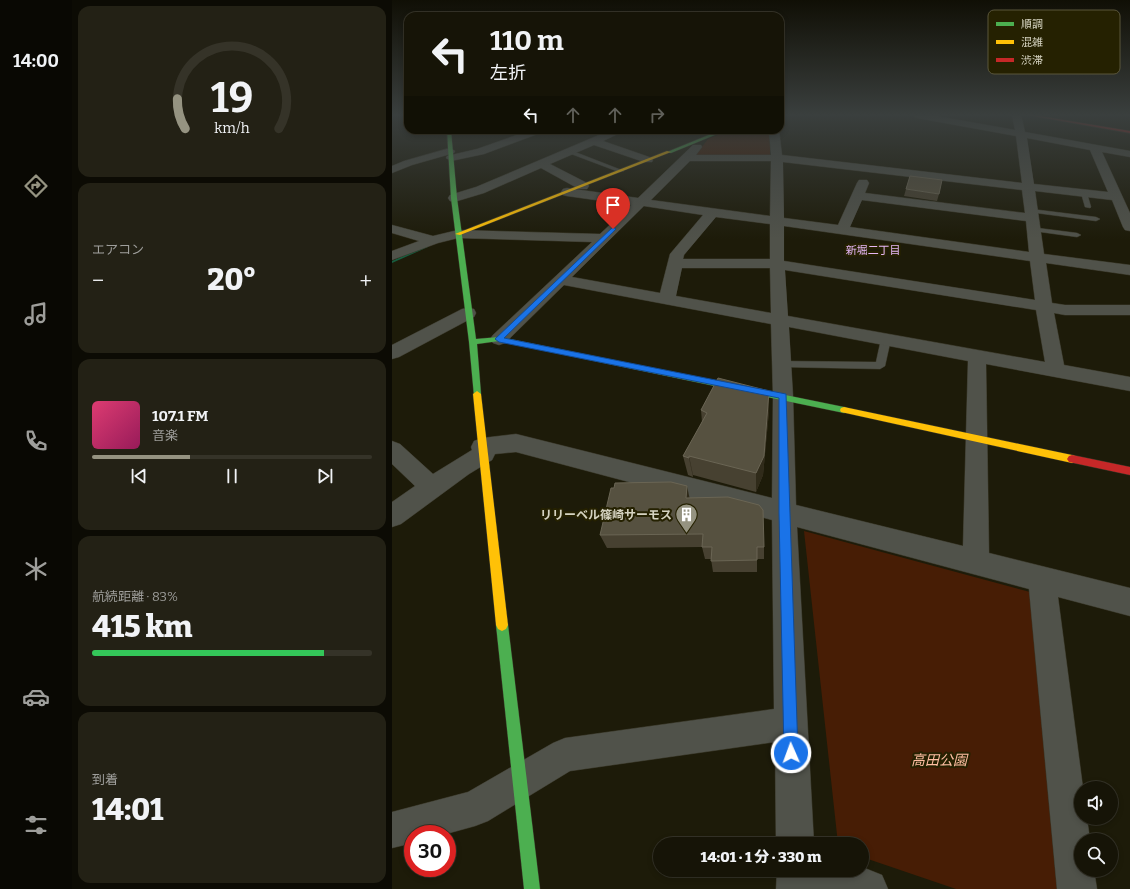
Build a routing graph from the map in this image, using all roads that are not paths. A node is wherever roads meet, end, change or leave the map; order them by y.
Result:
1 (400, 156) edge
2 (441, 156) edge
3 (450, 156) edge
4 (555, 156) edge
5 (583, 156) edge
6 (638, 156) edge
7 (657, 156) edge
8 (1024, 156) edge
9 (1098, 156) edge
10 (687, 158) joint
11 (777, 158) junction
12 (648, 160) junction
13 (414, 161) junction
14 (540, 163) junction
15 (870, 168) junction
16 (392, 170) edge
17 (621, 171) junction
18 (583, 186) junction
19 (1028, 187) junction
20 (568, 192) junction
21 (1084, 193) junction
22 (858, 196) junction
23 (1116, 197) junction
24 (454, 198) junction
25 (641, 202) junction
26 (1088, 207) dead end
27 (712, 213) junction
28 (1096, 219) dead end
29 (1032, 220) junction
30 (777, 222) junction
31 (1130, 227) edge
32 (392, 229) edge
33 (842, 231) junction
34 (458, 234) junction
35 (1077, 235) dead end
36 (604, 238) junction
37 (433, 240) junction
38 (392, 256) edge
39 (1037, 258) junction
40 (675, 263) junction
41 (777, 264) junction
42 (1130, 270) edge
43 (560, 280) junction
44 (667, 299) junction
45 (1044, 306) junction
46 (1130, 310) edge
47 (468, 313) junction
48 (780, 320) junction
49 (499, 339) junction
50 (886, 340) junction
51 (473, 342) junction
52 (392, 354) edge
53 (977, 356) junction
54 (781, 364) junction
55 (1056, 371) junction
56 (1130, 384) edge
57 (783, 396) junction
58 (977, 439) junction
59 (392, 450) edge
60 (483, 450) junction
61 (1130, 471) edge
62 (432, 487) junction
63 (784, 513) junction
64 (392, 516) edge
65 (976, 563) junction
66 (1042, 580) junction
67 (1130, 602) edge
68 (790, 723) junction
69 (521, 780) junction
70 (392, 830) edge
71 (795, 837) edge
72 (796, 877) edge
73 (835, 877) edge
74 (532, 889) edge
75 (796, 889) edge
76 (868, 889) edge
77 (1077, 889) edge

1 - 13 street
2 - 13 street
3 - 24 main road
4 - 14 street
5 - 17 lane
6 - 12 street
7 - 12 main road
8 - 19 street
9 - 23 street
10 - 11 street
10 - 25 street
11 - 15 street
11 - 30 street
12 - 17 main road
13 - 16 street
14 - 18 street
14 - 24 street
15 - 19 street
15 - 22 street
17 - 18 main road
18 - 20 main road
19 - 21 street
19 - 29 street
20 - 25 street
20 - 34 main road
21 - 23 street
21 - 26 lane
22 - 29 street
22 - 33 street
23 - 31 street
24 - 34 main road
25 - 27 street
25 - 36 street
27 - 30 street
27 - 40 street
28 - 29 lane
29 - 35 lane
29 - 39 street
30 - 33 street
30 - 41 street
32 - 37 street
33 - 39 street
34 - 36 street
34 - 37 street
34 - 47 main road
36 - 43 street
37 - 38 street
39 - 42 street
39 - 45 street
40 - 41 street
40 - 44 street
41 - 45 street
41 - 48 street
43 - 44 street
43 - 49 street
44 - 48 street
45 - 46 street
45 - 55 street
47 - 51 main road
47 - 52 street
48 - 50 street
48 - 54 street
49 - 51 main road
49 - 57 main road
50 - 53 street
50 - 54 lane
51 - 60 main road
53 - 55 street
53 - 58 street
54 - 57 street
55 - 56 street
57 - 58 main road
57 - 63 street
58 - 61 main road
58 - 65 street
59 - 62 street
60 - 62 street
60 - 63 street
60 - 69 main road
62 - 64 street
63 - 65 street
63 - 68 street
65 - 66 street
66 - 67 street
66 - 77 street
68 - 69 street
68 - 71 street
69 - 70 street
69 - 74 main road
72 - 75 street
73 - 76 street

